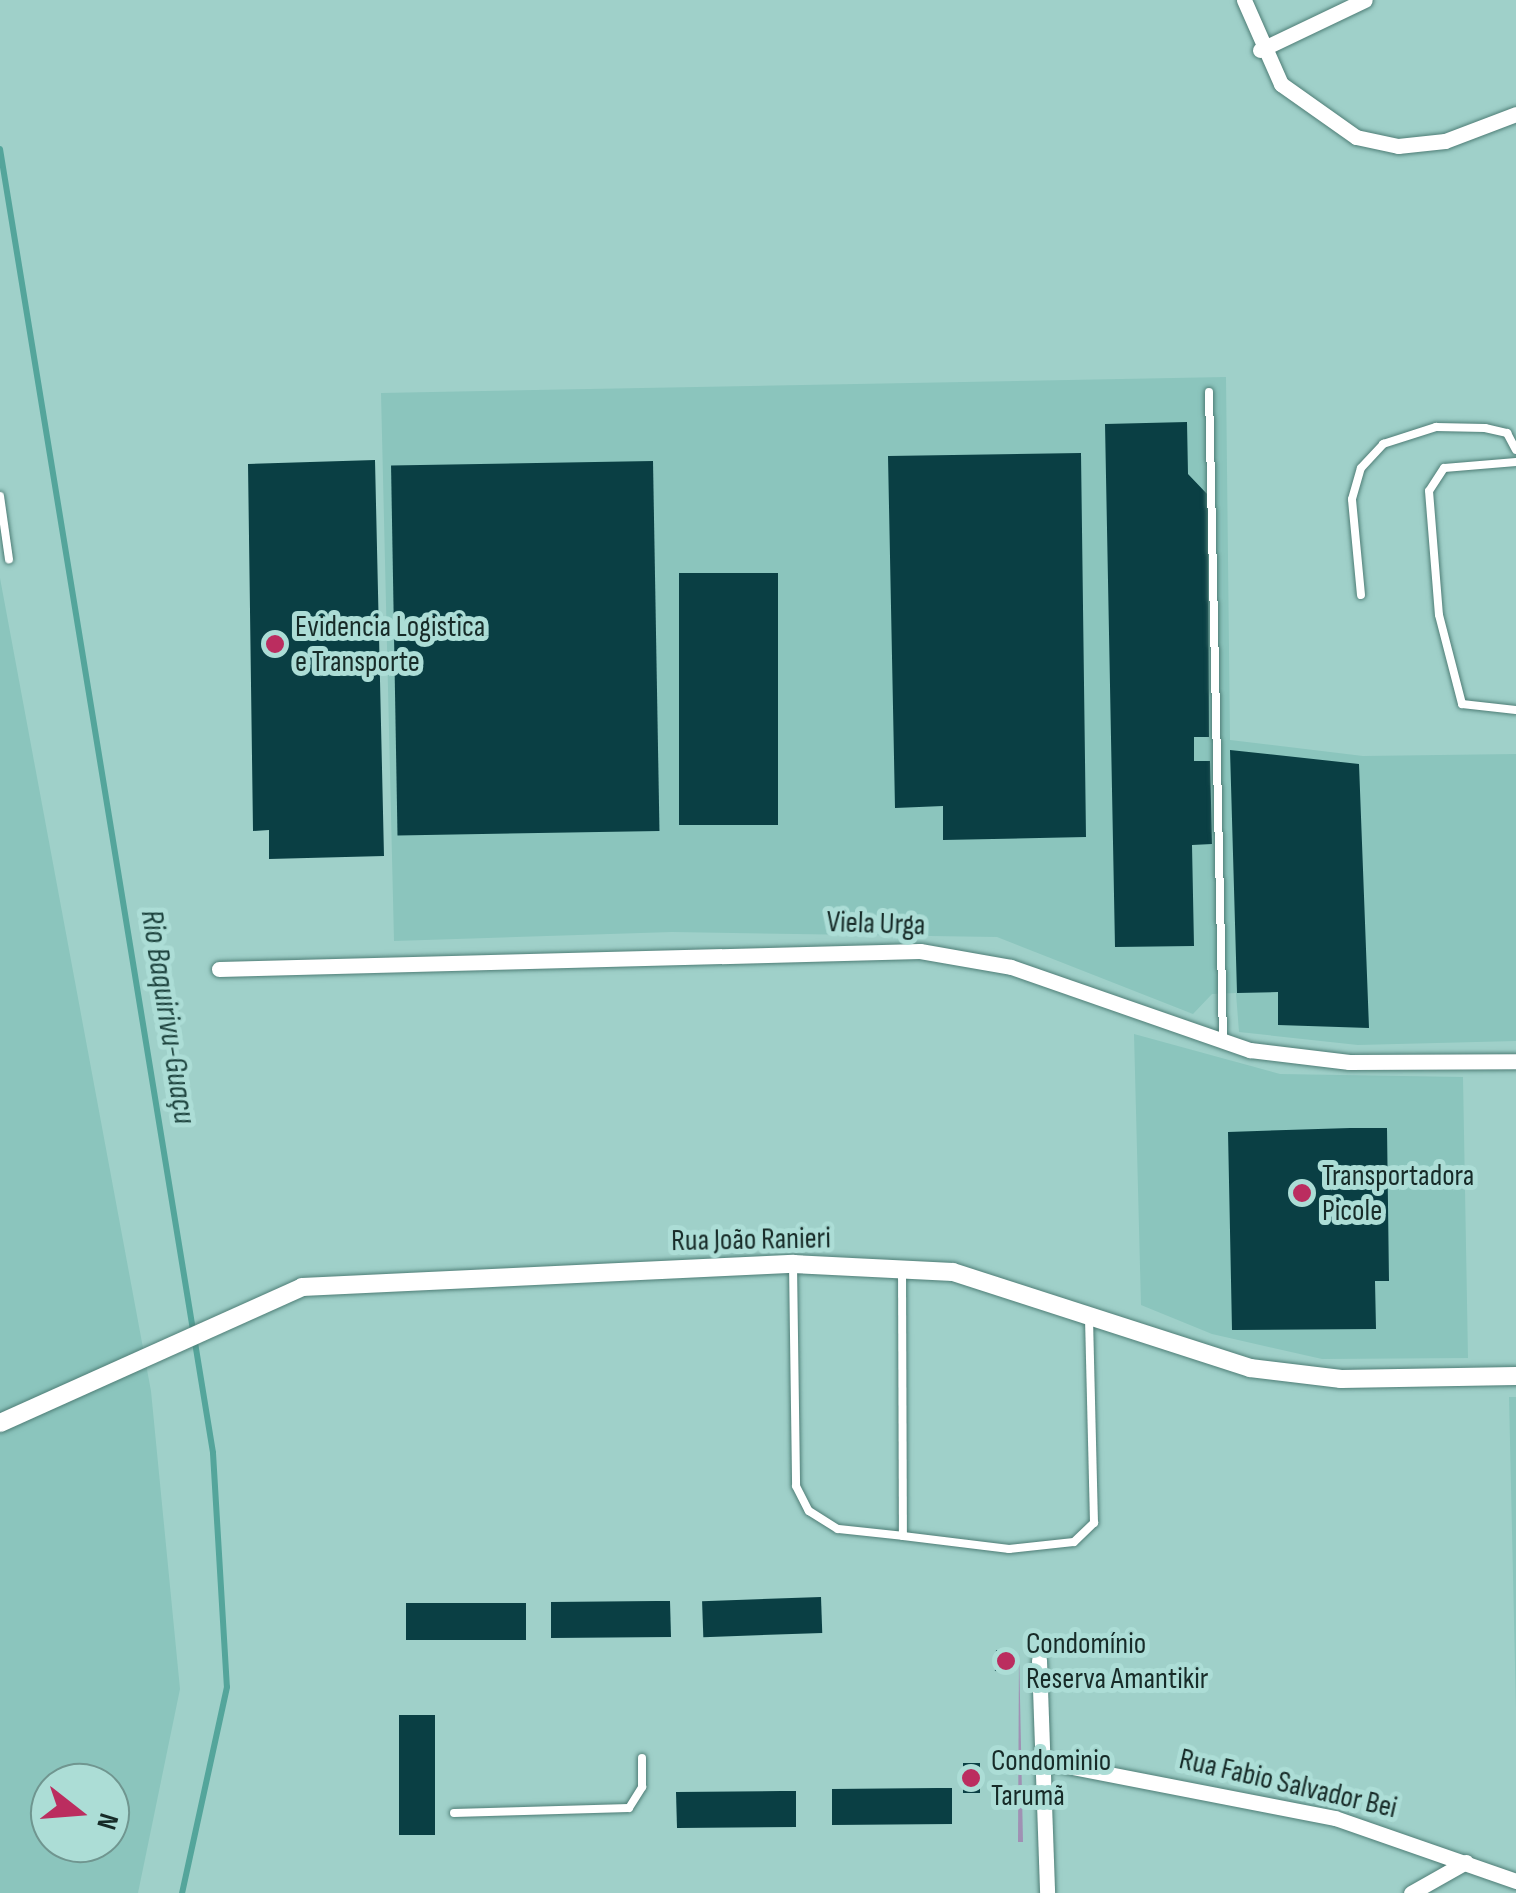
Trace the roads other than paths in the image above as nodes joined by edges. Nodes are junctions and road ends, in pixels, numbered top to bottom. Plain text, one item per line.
1 (1244, 0) edge
2 (1366, 0) edge
3 (1260, 50) junction
4 (1516, 114) edge
5 (1209, 392) dead end
6 (1516, 450) edge
7 (1516, 462) edge
8 (0, 496) edge
9 (9, 559) dead end
10 (1361, 595) dead end
11 (1516, 710) edge
12 (219, 968) dead end
13 (1223, 1043) junction
14 (1516, 1060) edge
15 (793, 1264) junction
16 (902, 1268) junction
17 (1088, 1309) junction
18 (1516, 1376) edge
19 (0, 1423) edge
20 (903, 1536) junction
21 (1039, 1660) dead end
22 (642, 1758) dead end
23 (1042, 1761) junction
24 (454, 1813) dead end
25 (1466, 1862) junction
26 (1516, 1882) edge
27 (1047, 1893) edge
28 (1412, 1893) edge

1 - 3 street
2 - 3 street
3 - 4 street
5 - 13 lane
6 - 10 lane
7 - 11 lane
8 - 9 lane
12 - 13 street, Viela Urga
13 - 14 street, Viela Urga
15 - 16 street, Rua João Ranieri
15 - 19 street, Rua João Ranieri
15 - 20 lane
16 - 17 street, Rua João Ranieri
16 - 20 lane
17 - 18 street, Rua João Ranieri
17 - 20 lane
21 - 23 street
22 - 24 lane
23 - 25 street, Rua Fabio Salvador Bei
23 - 27 street
25 - 26 street, Rua Fabio Salvador Bei
25 - 28 street

